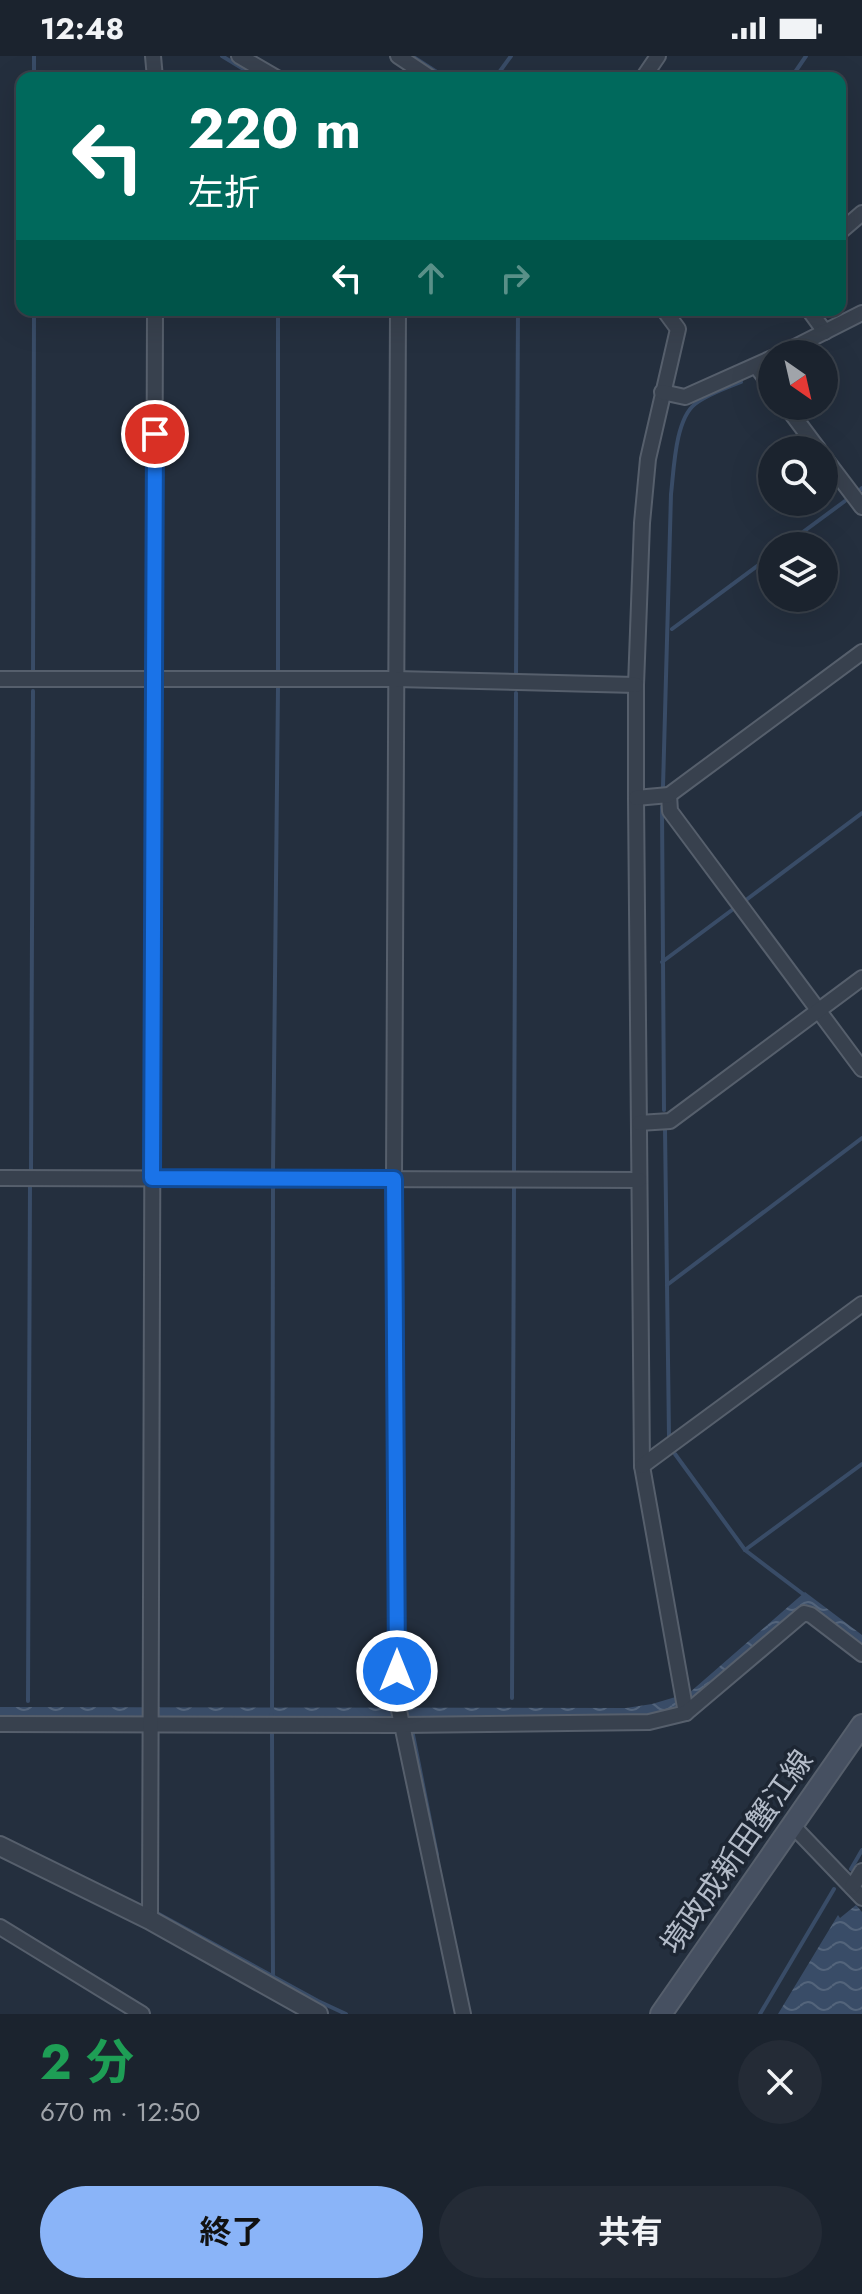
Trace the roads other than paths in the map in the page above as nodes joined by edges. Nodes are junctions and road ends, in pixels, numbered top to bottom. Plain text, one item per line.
1 (239, 56) edge
2 (398, 56) edge
3 (267, 72) edge
4 (422, 72) edge
5 (862, 213) edge
6 (846, 227) edge
7 (862, 313) edge
8 (155, 316) edge
9 (398, 316) edge
10 (668, 316) edge
11 (813, 316) edge
12 (825, 332) junction
13 (809, 340) edge
14 (756, 366) joint
15 (758, 369) edge
16 (662, 392) junction
17 (838, 475) edge
18 (862, 507) edge
19 (862, 652) edge
20 (0, 679) edge
21 (396, 679) junction
22 (154, 681) junction
23 (636, 685) junction
24 (669, 795) junction
25 (636, 798) junction
26 (862, 978) edge
27 (819, 1011) junction
28 (862, 1069) edge
29 (639, 1123) junction
30 (0, 1178) edge
31 (152, 1178) junction
32 (394, 1179) junction
33 (639, 1180) junction
34 (862, 1304) edge
35 (642, 1466) junction
36 (862, 1654) edge
37 (686, 1711) junction
38 (0, 1724) edge
39 (151, 1724) junction
40 (402, 1725) junction
41 (862, 1725) edge
42 (793, 1826) junction
43 (0, 1846) edge
44 (862, 1871) edge
45 (857, 1892) edge
46 (150, 1920) junction
47 (0, 1927) edge
48 (142, 2014) edge
49 (318, 2014) edge
50 (463, 2014) edge
51 (661, 2014) edge

1 - 3 street
2 - 4 street
5 - 6 street
7 - 12 street
8 - 22 street
9 - 21 street
10 - 16 street
11 - 12 street
12 - 13 street
14 - 15 street
14 - 16 street
16 - 23 street
17 - 18 street
19 - 24 street
20 - 22 street
21 - 22 street
21 - 23 street
21 - 32 street
22 - 31 street
23 - 25 street
24 - 25 street
24 - 27 street
25 - 29 street
26 - 27 street
27 - 28 street
27 - 29 street
29 - 33 street
30 - 31 street
31 - 32 street
31 - 39 street
32 - 33 street
32 - 40 street
33 - 35 street
34 - 35 street
35 - 37 street
36 - 37 street
37 - 40 street
38 - 39 street
39 - 40 street
39 - 46 street
40 - 50 street
41 - 42 main road, 境政成新田蟹江線
42 - 45 street
42 - 51 main road, 境政成新田蟹江線
43 - 46 street
44 - 45 street
46 - 49 street
47 - 48 street

